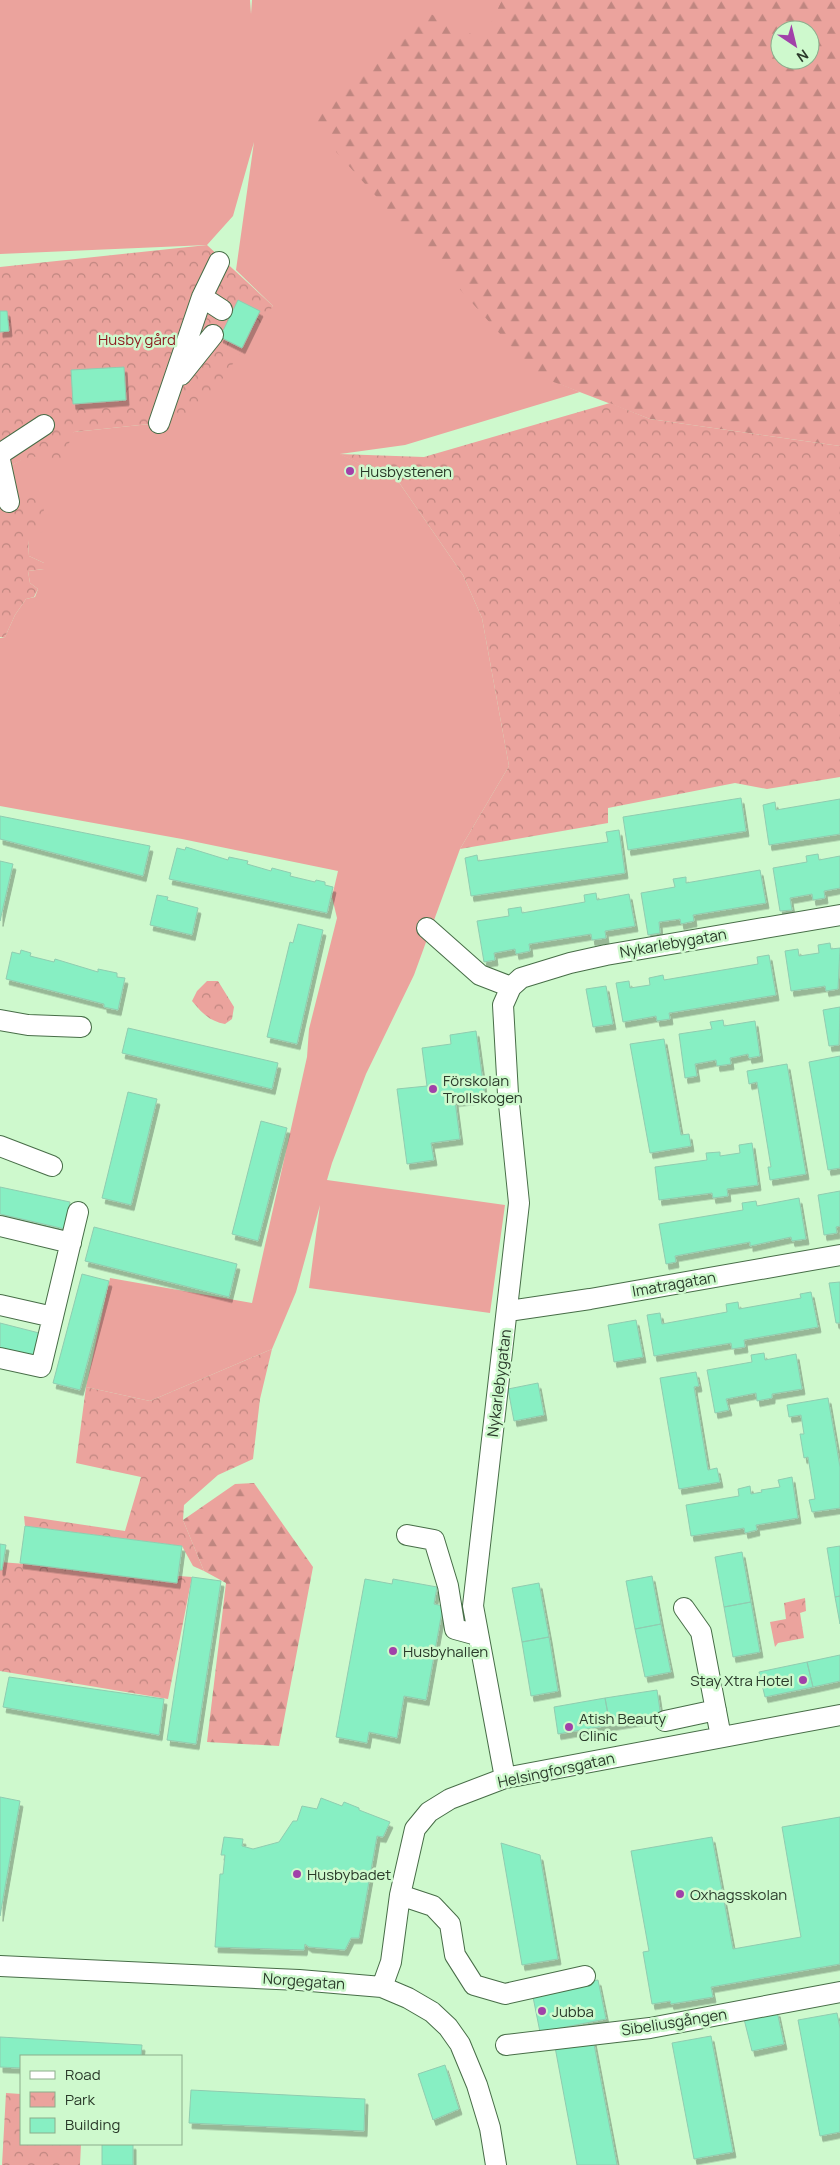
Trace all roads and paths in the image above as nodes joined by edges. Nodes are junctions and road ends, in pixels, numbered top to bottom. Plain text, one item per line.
1 (219, 262) dead end
2 (202, 297) junction
3 (222, 310) dead end
4 (213, 336) dead end
5 (173, 384) junction
6 (159, 423) dead end
7 (44, 425) dead end
8 (0, 454) edge
9 (0, 460) edge
10 (9, 502) dead end
11 (840, 915) edge
12 (427, 928) dead end
13 (511, 987) junction
14 (0, 1020) edge
15 (81, 1027) dead end
16 (0, 1146) edge
17 (52, 1166) dead end
18 (78, 1212) dead end
19 (0, 1226) edge
20 (71, 1243) junction
21 (840, 1255) edge
22 (0, 1305) edge
23 (508, 1311) junction
24 (53, 1318) junction
25 (0, 1358) edge
26 (408, 1535) dead end
27 (684, 1608) dead end
28 (477, 1634) junction
29 (716, 1710) junction
30 (840, 1715) edge
31 (665, 1721) dead end
32 (721, 1737) junction
33 (505, 1778) junction
34 (400, 1895) junction
35 (0, 1966) edge
36 (585, 1976) dead end
37 (382, 1987) junction
38 (840, 1992) edge
39 (506, 2045) dead end
40 (496, 2165) edge

1 - 2 street
2 - 3 street
2 - 5 street
4 - 5 street
5 - 6 street
7 - 8 street
9 - 10 street
11 - 13 street, Nykarlebygatan
12 - 13 street
13 - 23 street, Nykarlebygatan
14 - 15 street
16 - 17 street
18 - 20 street
19 - 20 street
20 - 24 street
21 - 23 street, Imatragatan
22 - 24 street
23 - 28 street, Nykarlebygatan
24 - 25 street
26 - 28 street
27 - 29 street
28 - 33 street, Nykarlebygatan
29 - 31 street
29 - 32 street
30 - 32 street, Helsingforsgatan
32 - 33 street, Helsingforsgatan
33 - 34 street, Helsingforsgatan
34 - 36 street
34 - 37 street, Helsingforsgatan
35 - 37 street, Norgegatan
37 - 40 street, Norgegatan
38 - 39 street, Sibeliusgången

